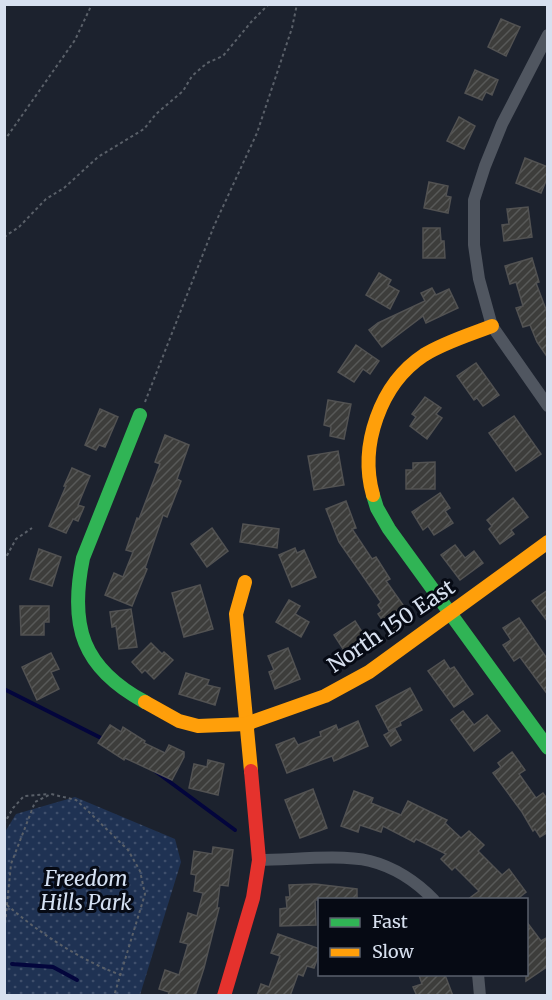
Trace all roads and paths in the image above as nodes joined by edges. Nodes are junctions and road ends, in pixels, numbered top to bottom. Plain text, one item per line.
1 (92, 4) edge
2 (269, 4) edge
3 (297, 4) edge
4 (548, 35) edge
5 (543, 59) edge
6 (4, 141) edge
7 (4, 237) edge
8 (492, 326) junction
9 (548, 406) edge
10 (140, 415) joint
11 (32, 528) dead end
12 (548, 542) edge
13 (4, 561) edge
14 (244, 582) dead end
15 (450, 613) junction
16 (246, 723) junction
17 (548, 748) edge
18 (51, 794) junction
19 (4, 824) edge
20 (259, 860) junction
21 (432, 898) edge
22 (7, 905) junction
23 (4, 935) edge
24 (121, 975) junction
25 (478, 976) edge
26 (114, 996) edge
27 (224, 996) edge
28 (480, 996) edge

1 - 6 path
2 - 7 path
3 - 10 path
4 - 5 street
5 - 8 street
8 - 9 street
8 - 15 street
10 - 16 street, North 150 East
11 - 13 path
12 - 15 street, North 150 East
14 - 16 street
15 - 16 street, North 150 East
15 - 17 street
16 - 20 street
18 - 19 path
18 - 22 path
18 - 24 path
20 - 21 street
20 - 27 street
22 - 23 path
22 - 24 path
24 - 26 path
25 - 28 street

